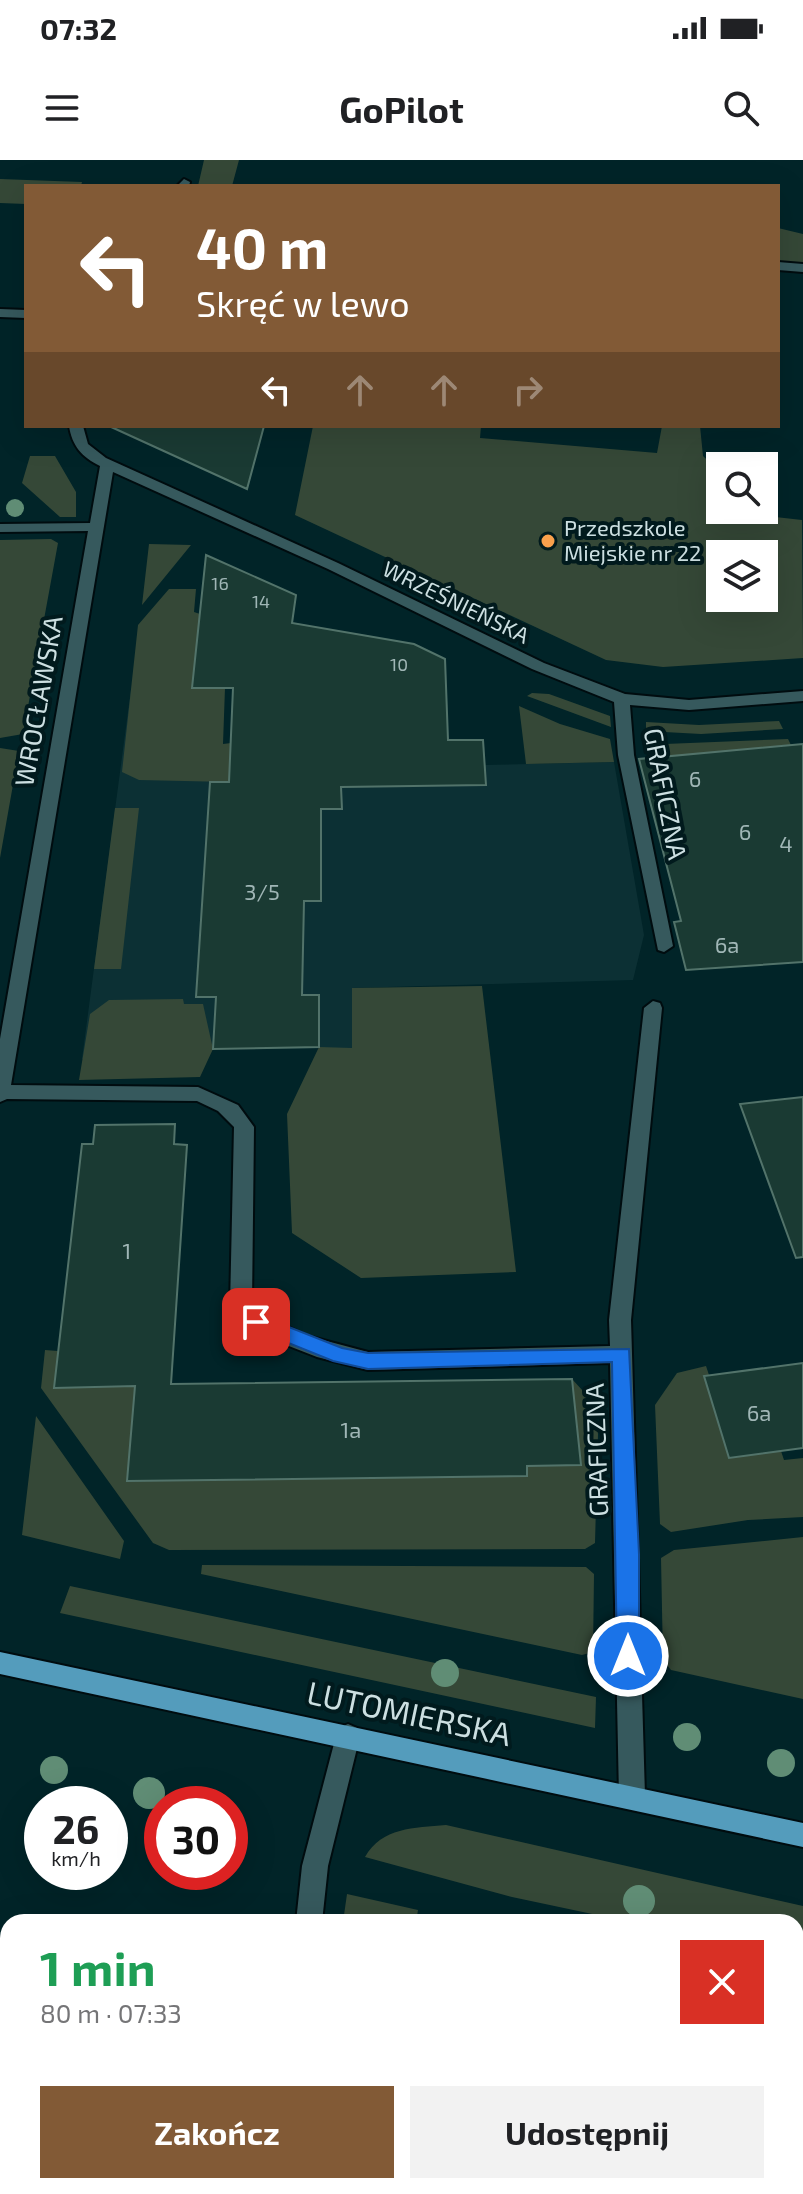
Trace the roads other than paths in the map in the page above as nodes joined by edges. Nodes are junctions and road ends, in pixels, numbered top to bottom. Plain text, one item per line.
1 (780, 266) edge
2 (803, 268) edge
3 (0, 313) edge
4 (24, 314) edge
5 (76, 428) edge
6 (107, 464) junction
7 (94, 527) junction
8 (0, 528) edge
9 (803, 696) edge
10 (622, 699) junction
11 (664, 946) dead end
12 (653, 1008) dead end
13 (0, 1094) edge
14 (622, 1354) junction
15 (0, 1663) edge
16 (348, 1736) junction
17 (632, 1796) junction
18 (803, 1835) edge
19 (310, 1914) edge

1 - 2 street
3 - 4 street
5 - 6 street
6 - 7 street, WROCŁAWSKA
6 - 10 street, WRZEŚNIEŃSKA
7 - 8 street
7 - 13 street, WROCŁAWSKA
9 - 10 street, WRZEŚNIEŃSKA
10 - 11 street, GRAFICZNA
12 - 14 street, GRAFICZNA
13 - 14 street
14 - 17 street, GRAFICZNA
15 - 16 main road, LUTOMIERSKA
16 - 17 main road, LUTOMIERSKA
16 - 19 street
17 - 18 main road, LUTOMIERSKA

